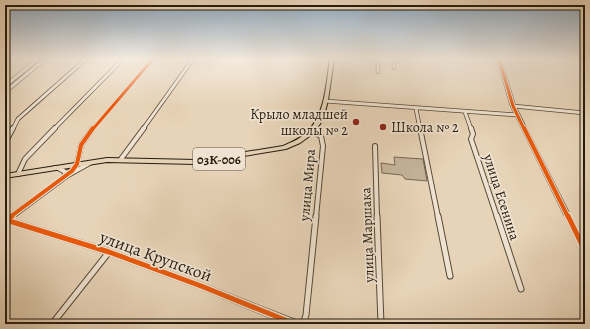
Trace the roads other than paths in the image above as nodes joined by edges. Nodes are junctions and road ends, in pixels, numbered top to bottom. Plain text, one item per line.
1 (19, 74) edge
2 (26, 74) edge
3 (69, 74) edge
4 (108, 74) edge
5 (140, 74) edge
6 (182, 74) edge
7 (330, 74) edge
8 (504, 74) edge
9 (5, 86) edge
10 (5, 91) edge
11 (326, 101) junction
12 (513, 106) junction
13 (416, 109) junction
14 (465, 112) junction
15 (585, 113) edge
16 (518, 115) junction
17 (311, 131) junction
18 (5, 143) edge
19 (375, 146) dead end
20 (121, 159) junction
21 (93, 162) junction
22 (77, 164) junction
23 (56, 168) junction
24 (18, 174) junction
25 (5, 176) edge
26 (65, 177) junction
27 (5, 221) edge
28 (585, 251) edge
29 (108, 252) junction
30 (450, 276) dead end
31 (521, 289) dead end
32 (52, 324) edge
33 (295, 324) edge
34 (303, 324) edge
35 (381, 324) edge

1 - 9 street
2 - 10 street
3 - 18 street
4 - 24 street
5 - 22 street
6 - 20 street
7 - 11 main road, улица Мира / 03К-006
8 - 12 street
11 - 13 street
11 - 17 main road, улица Мира / 03К-006
12 - 15 street
12 - 16 street
13 - 14 street
13 - 30 street
14 - 16 street
14 - 31 street, улица Есенина
16 - 28 street
17 - 20 main road, 03К-006
17 - 34 street, улица Мира
19 - 35 street, улица Маршака
20 - 21 main road, 03К-006
21 - 22 main road, 03К-006
21 - 26 street
22 - 23 main road, 03К-006
22 - 26 street
23 - 24 main road, 03К-006
23 - 26 street
24 - 25 main road, 03К-006
26 - 27 street
27 - 29 street, улица Крупской
29 - 32 street
29 - 33 street, улица Крупской

